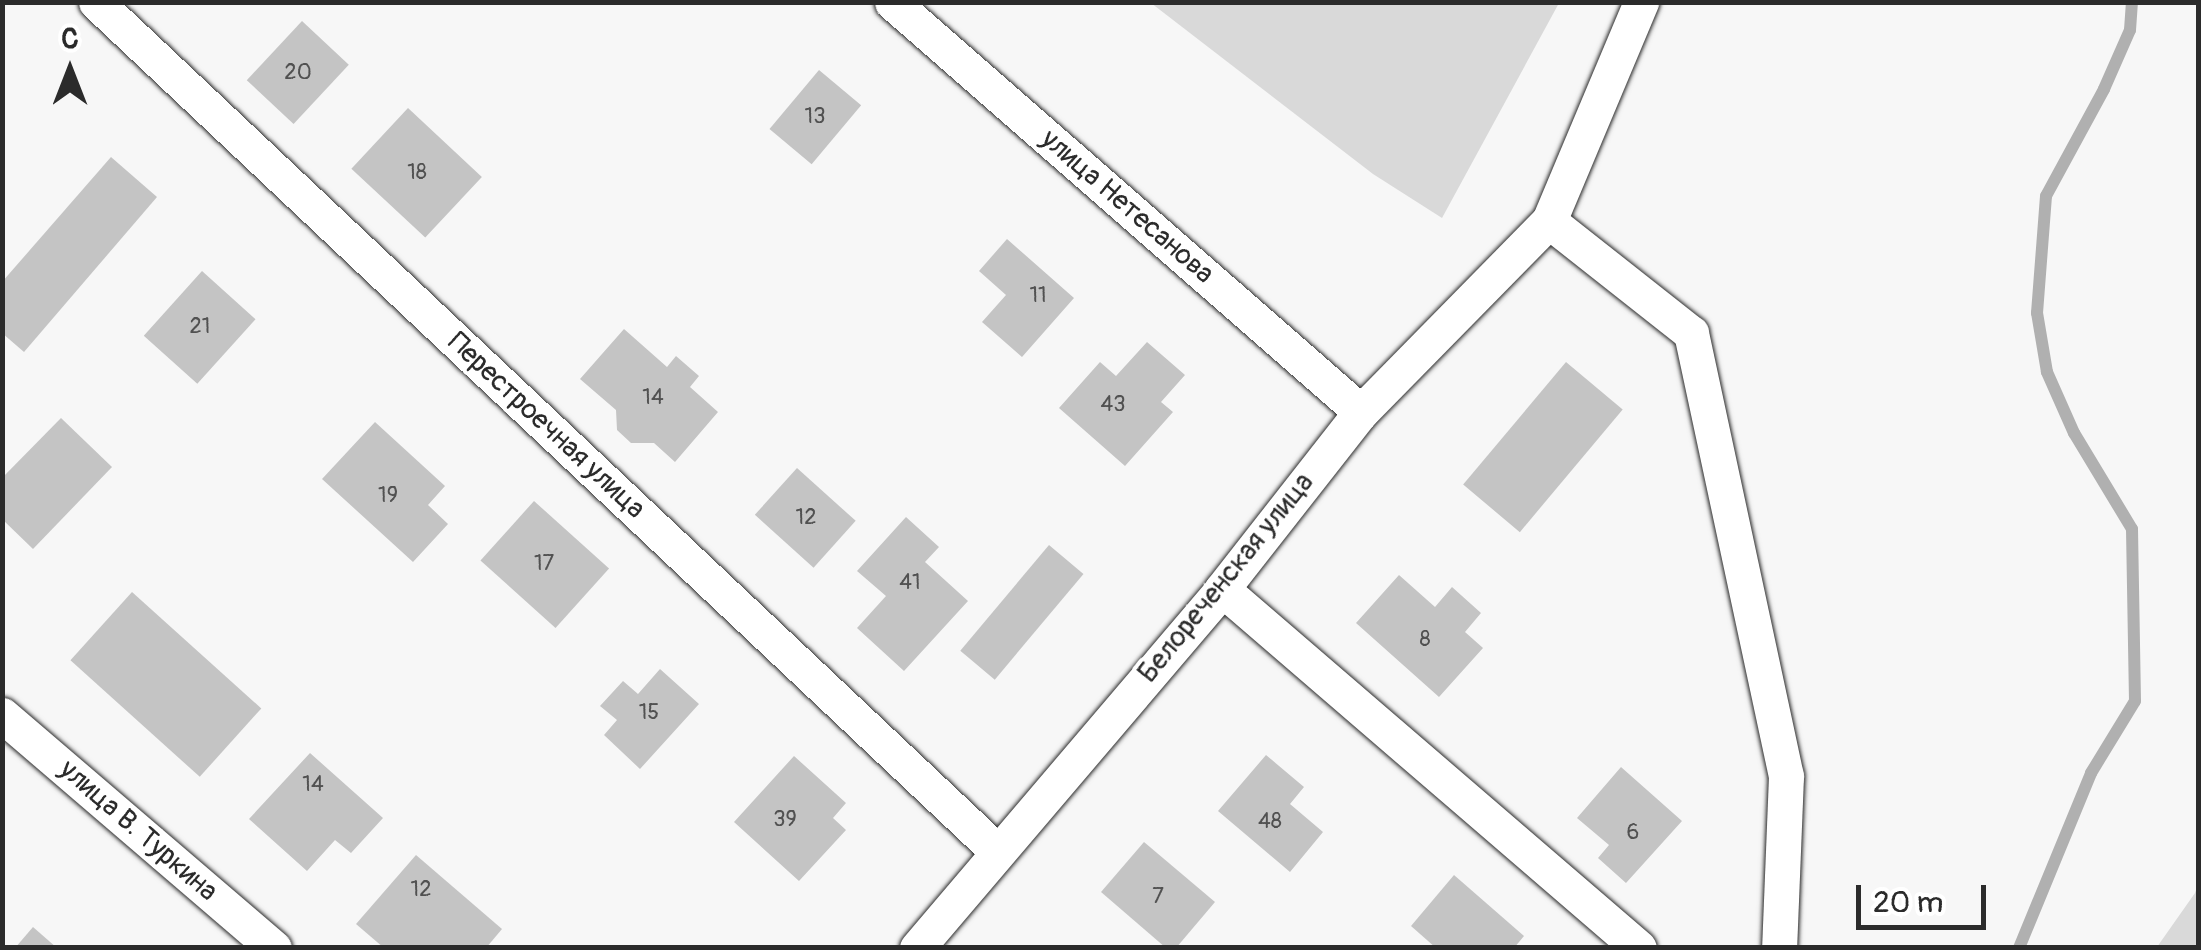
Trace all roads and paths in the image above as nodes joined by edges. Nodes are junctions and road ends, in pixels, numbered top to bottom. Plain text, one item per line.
1 (96, 2) edge
2 (892, 2) edge
3 (1641, 2) edge
4 (1549, 221) junction
5 (1361, 412) junction
6 (1222, 589) junction
7 (2, 715) edge
8 (996, 850) junction
9 (274, 948) edge
10 (917, 948) edge
11 (1639, 948) edge
12 (1778, 948) edge

1 - 8 street, Перестроечная улица
2 - 5 street, улица Нетесанова
3 - 4 street
4 - 5 street, Белореченская улица
4 - 12 street
5 - 6 street, Белореченская улица
6 - 8 street, Белореченская улица
6 - 11 street
7 - 9 street, улица В. Туркина
8 - 10 street, Белореченская улица

